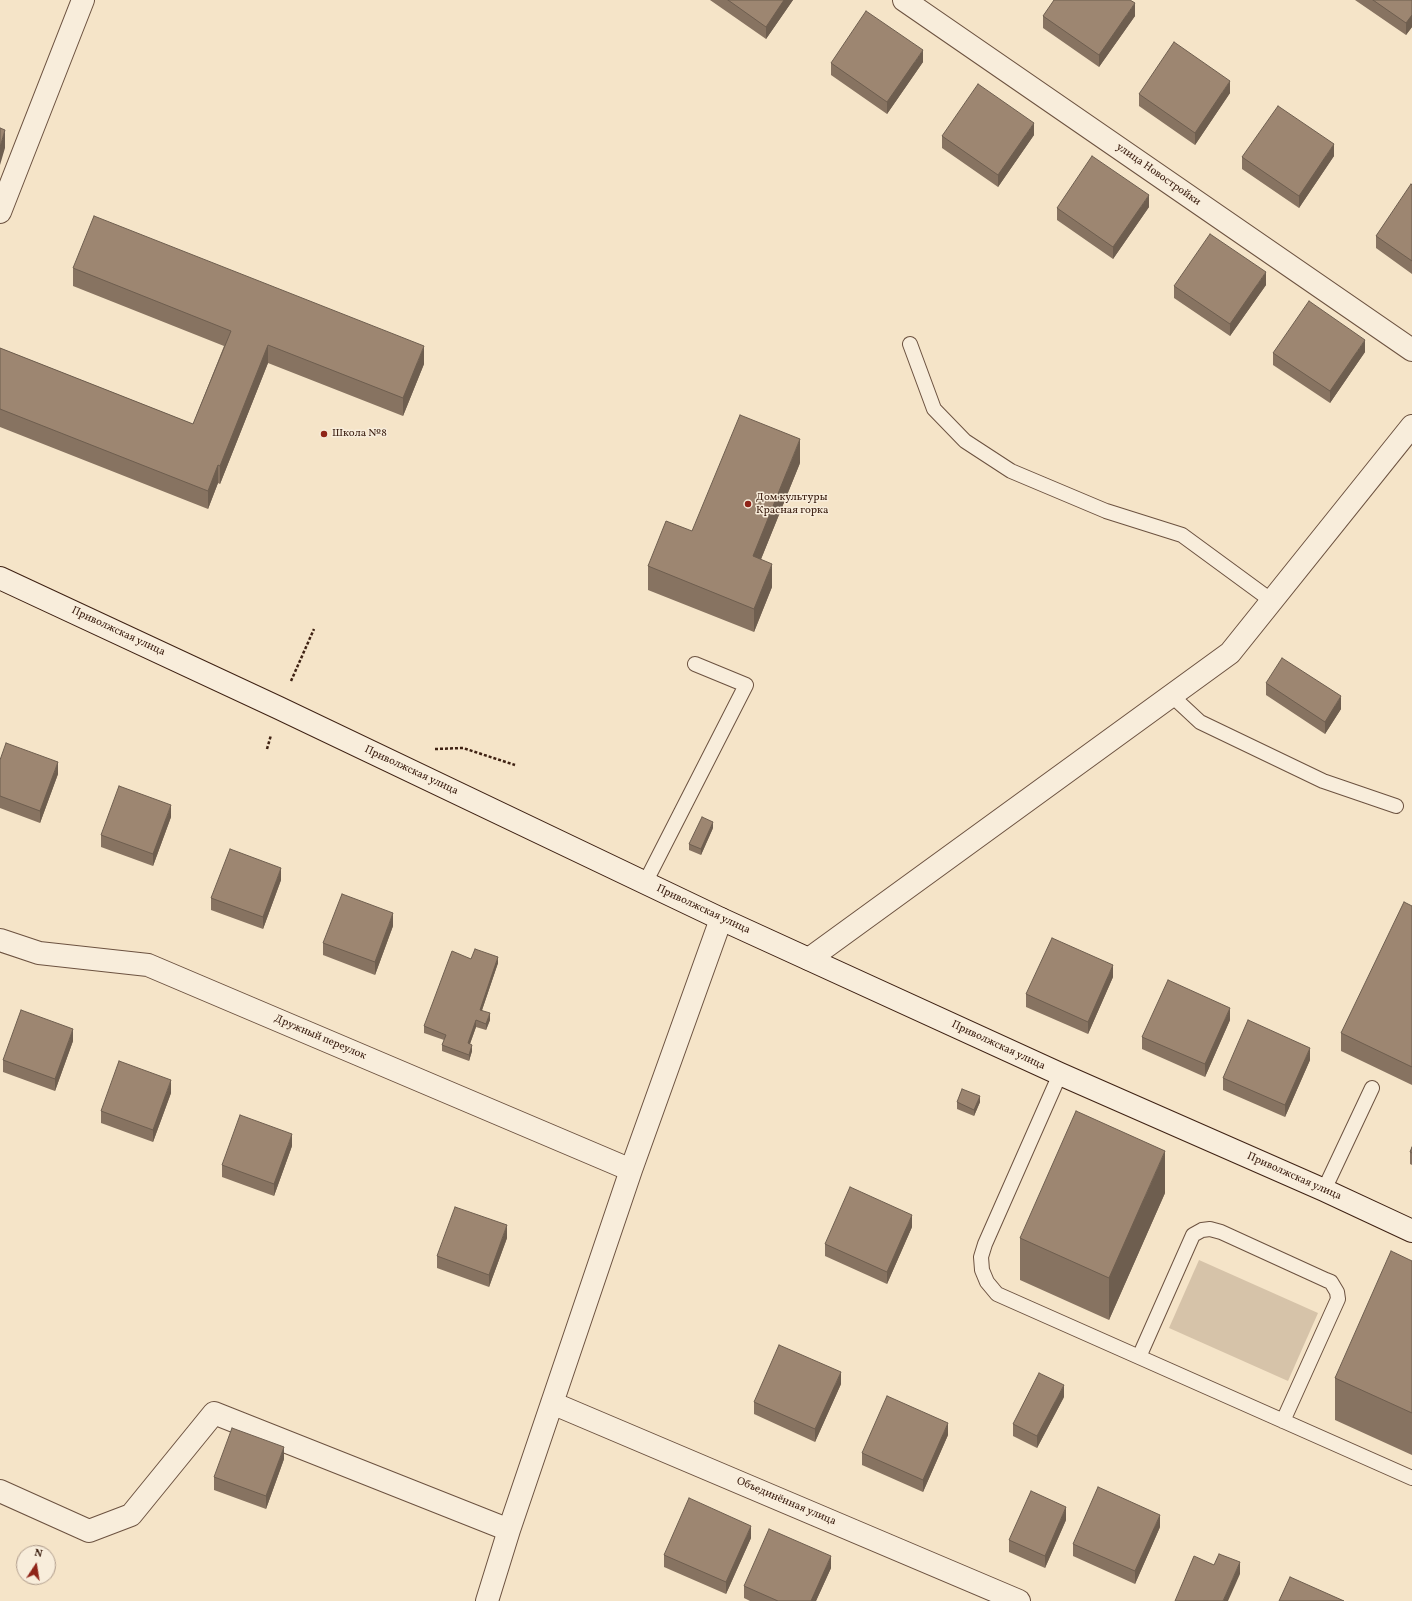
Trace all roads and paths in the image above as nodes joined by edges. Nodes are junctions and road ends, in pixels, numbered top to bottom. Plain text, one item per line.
1 (83, 0) edge
2 (904, 0) edge
3 (0, 212) edge
4 (910, 344) dead end
5 (1412, 350) edge
6 (1412, 426) edge
7 (0, 578) edge
8 (1272, 601) junction
9 (695, 664) dead end
10 (1171, 695) junction
11 (430, 749) dead end
12 (515, 765) dead end
13 (1396, 806) dead end
14 (645, 882) junction
15 (721, 919) junction
16 (0, 940) edge
17 (809, 959) junction
18 (1060, 1074) junction
19 (1372, 1088) dead end
20 (632, 1170) junction
21 (1324, 1190) junction
22 (1412, 1231) edge
23 (1139, 1357) junction
24 (552, 1403) junction
25 (1284, 1421) junction
26 (1412, 1478) edge
27 (0, 1491) edge
28 (509, 1530) junction
29 (487, 1601) edge
30 (1019, 1601) edge

1 - 3 street
2 - 5 street, улица Новостройки
4 - 8 lane
6 - 8 street
7 - 14 street, Приволжская улица
8 - 10 street
9 - 14 lane
10 - 13 lane
10 - 17 street
11 - 12 path
14 - 15 street, Приволжская улица
15 - 17 street, Приволжская улица
15 - 20 street
16 - 20 street, Дружный переулок
17 - 18 street, Приволжская улица
18 - 21 street, Приволжская улица
18 - 23 lane
19 - 21 lane
20 - 24 street
21 - 22 street, Приволжская улица
23 - 25 lane
23 - 25 lane
24 - 28 street
24 - 30 street, Объединённая улица
25 - 26 lane
27 - 28 street
28 - 29 street

